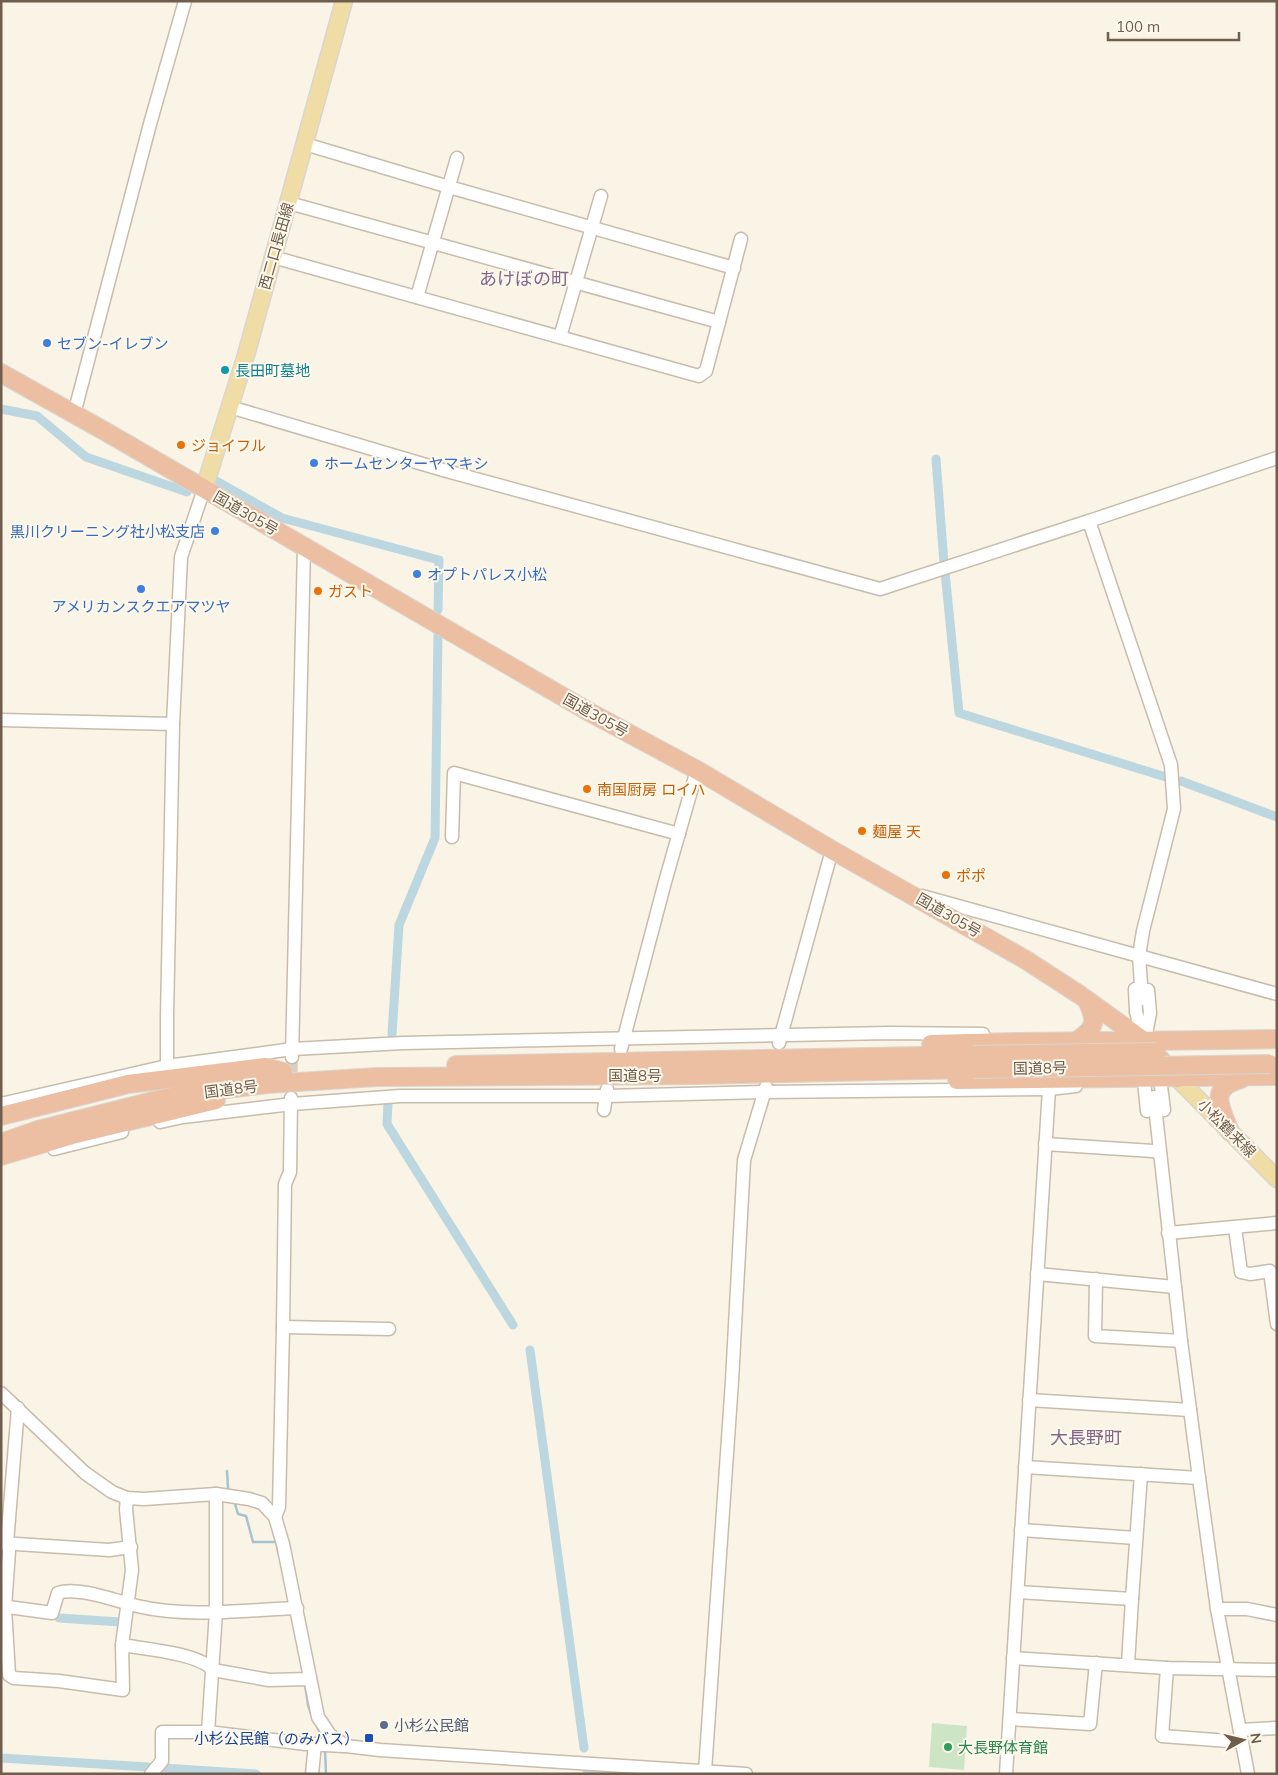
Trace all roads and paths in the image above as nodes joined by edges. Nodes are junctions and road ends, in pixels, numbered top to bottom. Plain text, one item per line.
1 (185, 1) edge
2 (344, 1) edge
3 (305, 144) junction
4 (457, 158) dead end
5 (449, 187) junction
6 (601, 196) dead end
7 (288, 203) junction
8 (592, 227) junction
9 (741, 239) dead end
10 (432, 243) junction
11 (273, 258) junction
12 (734, 268) junction
13 (576, 283) junction
14 (417, 297) junction
15 (719, 322) junction
16 (560, 337) junction
17 (1, 373) edge
18 (230, 407) junction
19 (74, 414) junction
20 (1277, 458) edge
21 (204, 489) junction
22 (1089, 521) junction
23 (304, 547) junction
24 (1, 720) edge
25 (173, 724) junction
26 (697, 770) junction
27 (679, 834) junction
28 (452, 837) dead end
29 (832, 850) junction
30 (911, 894) junction
31 (1139, 956) junction
32 (1277, 994) edge
33 (1142, 999) dead end
34 (1087, 1000) junction
35 (1277, 1031) edge
36 (780, 1039) junction
37 (1078, 1040) junction
38 (1041, 1041) junction
39 (1144, 1041) junction
40 (1190, 1041) junction
41 (622, 1044) junction
42 (679, 1061) junction
43 (974, 1062) junction
44 (1270, 1062) edge
45 (167, 1070) junction
46 (696, 1075) junction
47 (291, 1077) junction
48 (1160, 1078) junction
49 (1113, 1079) junction
50 (1277, 1083) edge
51 (1049, 1089) junction
52 (765, 1090) junction
53 (606, 1092) junction
54 (1154, 1097) dead end
55 (1, 1104) edge
56 (604, 1110) dead end
57 (1, 1116) edge
58 (1, 1130) edge
59 (1230, 1132) junction
60 (1, 1143) edge
61 (1045, 1144) junction
62 (1160, 1153) junction
63 (1, 1156) edge
64 (1, 1165) edge
65 (1277, 1179) edge
66 (1277, 1223) edge
67 (1235, 1228) junction
68 (1168, 1233) junction
69 (1273, 1270) edge
70 (1036, 1274) junction
71 (1096, 1279) junction
72 (1175, 1287) junction
73 (1277, 1324) edge
74 (283, 1327) junction
75 (389, 1329) dead end
76 (1181, 1342) junction
77 (1, 1393) edge
78 (1029, 1400) junction
79 (18, 1408) junction
80 (1190, 1410) junction
81 (1025, 1466) junction
82 (1141, 1474) junction
83 (1199, 1478) junction
84 (216, 1494) junction
85 (127, 1498) junction
86 (275, 1517) junction
87 (1021, 1530) junction
88 (1136, 1538) junction
89 (4, 1543) edge
90 (131, 1547) junction
91 (1018, 1592) junction
92 (1132, 1599) junction
93 (129, 1602) junction
94 (3, 1607) edge
95 (297, 1608) junction
96 (1217, 1609) junction
97 (216, 1612) junction
98 (1277, 1615) edge
99 (122, 1645) junction
100 (1013, 1658) junction
101 (1096, 1663) junction
102 (1128, 1664) junction
103 (1167, 1668) junction
104 (1228, 1669) junction
105 (212, 1670) junction
106 (1277, 1670) edge
107 (310, 1679) junction
108 (1010, 1719) junction
109 (1277, 1728) edge
110 (208, 1732) junction
111 (1241, 1736) junction
112 (315, 1744) junction
113 (346, 1746) junction
114 (615, 1769) edge
115 (705, 1771) junction
116 (151, 1774) edge
117 (312, 1774) edge
118 (746, 1774) edge
119 (1006, 1774) edge
120 (1248, 1774) edge

1 - 19 street
2 - 3 main road, 西二口長田線
3 - 5 street
3 - 7 main road, 西二口長田線
4 - 5 street
5 - 8 street
5 - 10 street
6 - 8 street
7 - 10 street
7 - 11 main road, 西二口長田線
8 - 12 street
8 - 13 street
9 - 12 street
10 - 13 street
10 - 14 street
11 - 14 street
11 - 18 main road, 西二口長田線
12 - 15 street
13 - 15 street
13 - 16 street
14 - 16 street
15 - 16 street
17 - 19 highway, 国道305号
18 - 21 main road, 西二口長田線
18 - 22 street
19 - 21 highway, 国道305号
20 - 22 street
21 - 23 highway, 国道305号
21 - 25 street
22 - 31 street
23 - 26 highway, 国道305号
23 - 47 street
24 - 25 street
25 - 45 street
26 - 27 street
26 - 29 highway, 国道305号
27 - 28 street
27 - 41 street
29 - 30 highway, 国道305号
29 - 36 street
30 - 31 street
30 - 34 highway, 国道305号
31 - 32 street
31 - 33 street
31 - 39 street
34 - 37 highway
34 - 39 highway, 国道305号
35 - 40 highway
36 - 38 street
36 - 41 street
37 - 38 highway
37 - 39 highway
38 - 42 highway
39 - 40 highway
39 - 48 highway, 国道305号
39 - 48 street
40 - 44 highway
41 - 47 street
42 - 43 highway, 国道8号
42 - 47 highway, 国道8号
43 - 44 highway, 国道8号, bridge
43 - 46 highway, 国道8号
44 - 48 highway
44 - 50 highway
44 - 59 highway
45 - 47 street
45 - 55 street
46 - 47 highway, 国道8号
46 - 49 highway
47 - 53 street
47 - 57 highway
47 - 58 highway, 国道8号
47 - 60 highway, 国道8号
47 - 63 highway
47 - 64 street
47 - 74 street
48 - 49 highway
48 - 59 main road, 小松鶴来線
48 - 62 street
49 - 51 street
51 - 52 street
51 - 61 street
52 - 53 street
52 - 115 street
53 - 56 street
54 - 62 street
59 - 65 main road, 小松鶴来線
61 - 62 street
61 - 70 street
62 - 68 street
66 - 67 street
67 - 68 street
67 - 69 street
68 - 72 street
69 - 73 street
70 - 71 street
70 - 78 street
71 - 72 street
71 - 76 street
72 - 76 street
74 - 75 street
74 - 86 street
76 - 80 street
77 - 79 street
78 - 80 street
78 - 81 street
79 - 85 street
79 - 89 street
80 - 83 street
81 - 82 street
81 - 87 street
82 - 83 street
82 - 88 street
83 - 96 street
84 - 85 street
84 - 86 street
84 - 97 street
85 - 90 street
86 - 95 street
87 - 88 street
87 - 91 street
88 - 92 street
89 - 90 street
89 - 94 street
90 - 93 street
91 - 92 street
91 - 100 street
92 - 102 street
93 - 94 street
93 - 97 street
93 - 99 street
94 - 99 street
95 - 97 street
95 - 107 street
96 - 98 street
96 - 104 street
97 - 105 street
99 - 105 street
100 - 101 street
100 - 108 street
101 - 102 street
101 - 108 street
102 - 103 street
103 - 104 street
103 - 111 street
104 - 106 street
104 - 111 street
105 - 107 street
105 - 110 street
107 - 113 street
108 - 119 street
109 - 111 street
110 - 112 street
110 - 116 street
111 - 120 street
112 - 113 street
112 - 117 street
113 - 114 street
114 - 115 street
115 - 118 street

